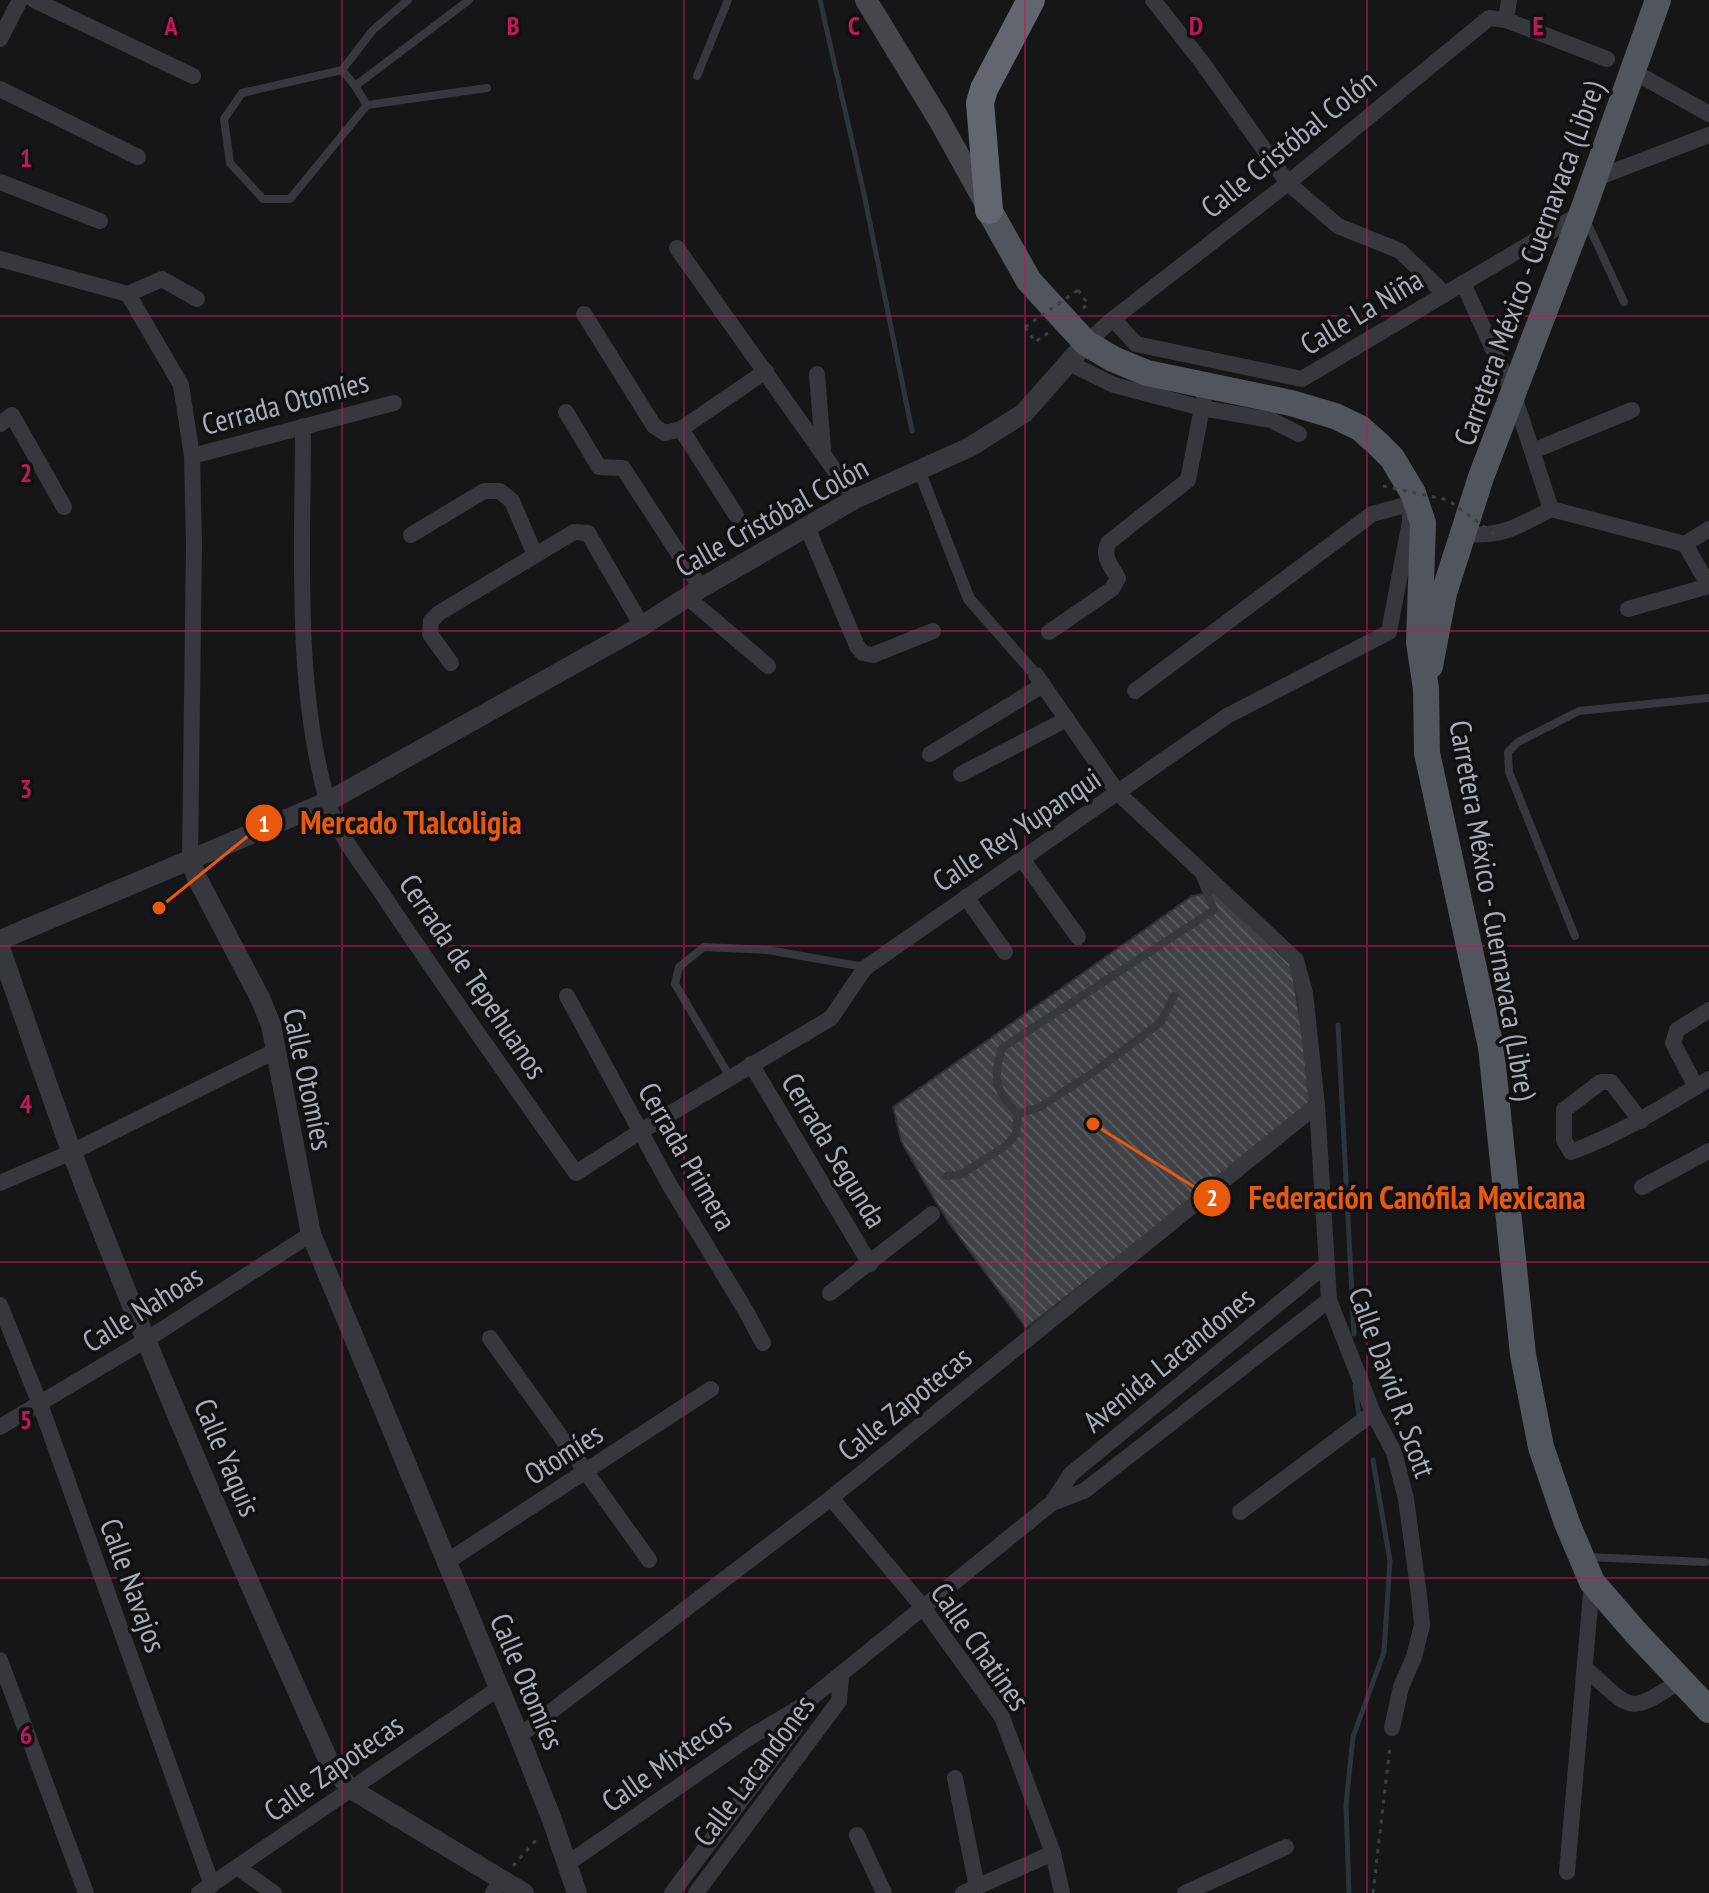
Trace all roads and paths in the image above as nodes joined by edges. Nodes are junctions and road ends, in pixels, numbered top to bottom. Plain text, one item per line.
1 (20, 0) edge
2 (34, 0) edge
3 (408, 0) edge
4 (469, 0) edge
5 (728, 0) edge
6 (866, 0) edge
7 (1031, 0) edge
8 (1153, 0) edge
9 (1509, 0) edge
10 (1658, 0) edge
11 (1506, 20) junction
12 (0, 39) edge
13 (1607, 59) dead end
14 (342, 70) junction
15 (193, 76) dead end
16 (697, 76) dead end
17 (1645, 78) dead end
18 (355, 86) junction
19 (487, 88) dead end
20 (0, 89) edge
21 (367, 105) junction
22 (1709, 114) edge
23 (1709, 135) edge
24 (138, 157) dead end
25 (1594, 179) junction
26 (0, 182) edge
27 (1288, 183) junction
28 (989, 210) junction
29 (1582, 213) junction
30 (100, 221) dead end
31 (677, 248) dead end
32 (0, 259) edge
33 (1463, 283) junction
34 (1078, 290) dead end
35 (128, 294) junction
36 (1445, 294) junction
37 (197, 299) dead end
38 (1624, 302) dead end
39 (584, 314) dead end
40 (1113, 319) junction
41 (1064, 321) junction
42 (1078, 353) junction
43 (766, 371) junction
44 (817, 374) dead end
45 (1514, 396) junction
46 (1204, 398) junction
47 (394, 403) dead end
48 (1632, 410) dead end
49 (566, 412) dead end
50 (0, 424) edge
51 (303, 426) junction
52 (681, 429) junction
53 (1299, 434) dead end
54 (823, 451) junction
55 (1533, 451) junction
56 (192, 456) junction
57 (919, 470) junction
58 (1383, 486) dead end
59 (855, 499) junction
60 (1413, 501) junction
61 (64, 507) dead end
62 (1551, 509) junction
63 (736, 515) dead end
64 (807, 527) junction
65 (1709, 529) edge
66 (1463, 534) junction
67 (411, 535) dead end
68 (1498, 537) dead end
69 (1685, 544) junction
70 (535, 555) junction
71 (1709, 586) edge
72 (694, 592) junction
73 (1628, 609) dead end
74 (642, 626) junction
75 (933, 631) dead end
76 (1049, 632) dead end
77 (451, 663) dead end
78 (768, 666) dead end
79 (1040, 680) junction
80 (1426, 689) junction
81 (1135, 691) dead end
82 (1709, 698) edge
83 (1067, 719) junction
84 (930, 754) dead end
85 (961, 774) dead end
86 (1118, 793) junction
87 (327, 802) junction
88 (190, 859) junction
89 (1022, 859) junction
90 (1195, 864) junction
91 (966, 897) junction
92 (1575, 936) dead end
93 (1078, 937) dead end
94 (0, 940) edge
95 (0, 948) edge
96 (1005, 952) dead end
97 (865, 968) junction
98 (567, 996) dead end
99 (1174, 996) dead end
100 (1709, 1010) edge
101 (277, 1050) junction
102 (751, 1064) junction
103 (730, 1077) junction
104 (1702, 1083) edge
105 (1317, 1105) junction
106 (1018, 1114) junction
107 (1641, 1121) junction
108 (641, 1131) junction
109 (1709, 1151) edge
110 (72, 1152) junction
111 (576, 1173) joint
112 (947, 1176) dead end
113 (0, 1183) edge
114 (1642, 1187) dead end
115 (932, 1214) dead end
116 (311, 1234) junction
117 (870, 1264) junction
118 (1327, 1264) junction
119 (830, 1293) dead end
120 (1329, 1300) junction
121 (1, 1311) edge
122 (1245, 1332) junction
123 (490, 1338) dead end
124 (146, 1340) junction
125 (763, 1343) dead end
126 (1260, 1354) junction
127 (1188, 1379) junction
128 (711, 1389) dead end
129 (1202, 1399) junction
130 (40, 1404) junction
131 (1373, 1413) junction
132 (0, 1427) edge
133 (1118, 1436) junction
134 (1131, 1454) junction
135 (585, 1472) junction
136 (831, 1498) junction
137 (1052, 1503) junction
138 (1240, 1512) dead end
139 (1581, 1556) junction
140 (649, 1560) dead end
141 (1705, 1562) dead end
142 (445, 1563) junction
143 (1592, 1582) junction
144 (922, 1606) junction
145 (0, 1660) edge
146 (1585, 1668) junction
147 (841, 1676) junction
148 (1681, 1680) junction
149 (499, 1688) junction
150 (799, 1708) junction
151 (1709, 1710) edge
152 (1392, 1728) joint
153 (519, 1736) junction
154 (955, 1778) dead end
155 (351, 1789) junction
156 (552, 1820) junction
157 (857, 1835) dead end
158 (1286, 1847) dead end
159 (1053, 1853) junction
160 (567, 1864) junction
161 (238, 1868) junction
162 (1567, 1872) dead end
163 (497, 1886) edge
164 (206, 1889) edge
165 (970, 1890) edge
166 (86, 1893) edge
167 (274, 1893) edge
168 (524, 1893) edge
169 (577, 1893) edge
170 (672, 1893) edge
171 (696, 1893) edge
172 (884, 1893) edge
173 (1062, 1893) edge
174 (1185, 1893) edge
175 (1373, 1893) edge

1 - 12 street
2 - 15 street
3 - 14 lane
4 - 18 lane
5 - 16 lane
6 - 28 main road
7 - 28 highway
8 - 27 street
9 - 11 street
10 - 25 main road, Carretera México - Cuernavaca (Libre)
11 - 13 street
11 - 27 street, Calle Cristóbal Colón
14 - 18 lane
14 - 21 lane
17 - 22 street
18 - 21 lane
19 - 21 lane
20 - 24 street
23 - 25 street
25 - 29 main road, Carretera México - Cuernavaca (Libre)
26 - 30 street
27 - 36 street
27 - 40 street, Calle Cristóbal Colón
28 - 41 main road, Carretera México - Cuernavaca (Libre)
29 - 33 street, Calle La Niña
29 - 38 lane
29 - 45 main road, Carretera México - Cuernavaca (Libre)
31 - 43 street
32 - 35 street
33 - 36 street, Calle La Niña
33 - 45 street
34 - 41 path, bridge
35 - 37 street
35 - 56 street, Calle Otomíes
36 - 40 street, Calle La Niña
39 - 52 street
40 - 42 street, Calle Cristóbal Colón
41 - 42 main road, Carretera México - Cuernavaca (Libre)
42 - 46 main road, Carretera México - Cuernavaca (Libre)
42 - 57 street, Calle Cristóbal Colón
43 - 52 street
43 - 54 street
44 - 54 street
45 - 55 street
45 - 66 main road, Carretera México - Cuernavaca (Libre)
46 - 53 street
46 - 60 main road, Carretera México - Cuernavaca (Libre)
46 - 76 street
47 - 51 street, Cerrada Otomíes
48 - 55 street
49 - 72 street
50 - 61 street
51 - 56 street, Cerrada Otomíes
51 - 87 street, Cerrada de Tepehuanos
52 - 63 street
54 - 59 street
55 - 62 street
56 - 88 street, Calle Otomíes
57 - 59 street, Calle Cristóbal Colón
57 - 79 street
58 - 68 path, bridge
59 - 64 street, Calle Cristóbal Colón
60 - 66 main road
60 - 80 main road, Carretera México - Cuernavaca (Libre)
60 - 81 street
60 - 86 street, Calle Rey Yupanqui
62 - 66 street
62 - 69 street
64 - 72 street, Calle Cristóbal Colón
64 - 75 street
65 - 69 street
66 - 80 main road, Carretera México - Cuernavaca (Libre)
67 - 70 street
69 - 71 street
70 - 74 street
70 - 77 street
71 - 73 street
72 - 74 street, Calle Cristóbal Colón
72 - 78 street
74 - 87 street, Calle Cristóbal Colón
79 - 83 street, Calle David R. Scott
79 - 84 street
80 - 139 main road, Carretera México - Cuernavaca (Libre)
82 - 92 lane
83 - 85 street
83 - 86 street, Calle David R. Scott
86 - 89 street, Calle Rey Yupanqui
86 - 90 street, Calle David R. Scott
87 - 88 street, Calle Cristóbal Colón
87 - 111 street, Cerrada de Tepehuanos
88 - 94 street, Calle Cristóbal Colón
88 - 101 street, Calle Otomíes
89 - 91 street, Calle Rey Yupanqui
89 - 93 street
90 - 105 street, Calle David R. Scott
90 - 106 lane
91 - 96 street
91 - 97 street, Calle Rey Yupanqui
95 - 110 street, Calle Yaquis
97 - 102 street, Calle Rey Yupanqui
97 - 103 lane
98 - 108 street, Cerrada Primera
99 - 106 lane
100 - 104 street
101 - 110 street
101 - 116 street, Calle Otomíes
102 - 103 street, Calle Rey Yupanqui
102 - 117 street, Cerrada Segunda
103 - 108 street, Calle Rey Yupanqui
104 - 107 street
105 - 118 street, Calle David R. Scott
105 - 136 street, Calle Zapotecas
106 - 112 lane
107 - 107 street
108 - 111 street, Calle Rey Yupanqui
108 - 125 street, Cerrada Primera
109 - 114 street
110 - 113 street
110 - 124 street, Calle Yaquis
115 - 117 street, Cerrada Segunda
116 - 124 street, Calle Nahoas
116 - 142 street, Calle Otomíes
117 - 119 street, Cerrada Segunda
118 - 120 street, Calle David R. Scott
118 - 122 street, Avenida Lacandones
120 - 126 street, Avenida Lacandones
120 - 131 street, Calle David R. Scott
121 - 130 street, Calle Navajos
122 - 126 street
122 - 127 street, Avenida Lacandones
123 - 135 street
124 - 130 street, Calle Nahoas
124 - 155 street, Calle Yaquis
126 - 129 street, Avenida Lacandones
127 - 129 street
127 - 133 street, Avenida Lacandones
128 - 135 street, Otomíes
129 - 134 street, Avenida Lacandones
130 - 132 street, Calle Nahoas
130 - 164 street, Calle Navajos
131 - 138 street
131 - 152 street, Calle David R. Scott
133 - 134 street
133 - 137 street, Avenida Lacandones
134 - 137 street, Avenida Lacandones
135 - 140 street
135 - 142 street, Otomíes
136 - 144 street, Calle Chatines
136 - 153 street, Calle Zapotecas
137 - 144 street, Avenida Lacandones
139 - 141 lane
139 - 143 main road, Carretera México - Cuernavaca (Libre)
142 - 149 street, Calle Otomíes
143 - 146 street
143 - 148 main road, Carretera México - Cuernavaca (Libre)
144 - 147 street, Avenida Lacandones
144 - 159 street, Calle Chatines
145 - 166 street
146 - 148 street
146 - 162 street
147 - 150 street, Avenida Lacandones
147 - 171 street, Calle Lacandones
148 - 151 main road, Carretera México - Cuernavaca (Libre)
149 - 153 street, Calle Otomíes
149 - 155 street, Calle Zapotecas
150 - 160 street, Calle Mixtecos
150 - 170 street, Calle Lacandones
152 - 175 path
153 - 156 street, Calle Otomíes
154 - 165 street
155 - 161 street, Calle Zapotecas
155 - 163 street, Calle Yaquis
156 - 160 street, Calle Otomíes
156 - 163 path
157 - 172 street
158 - 174 street
159 - 165 street
159 - 173 street, Calle Chatines
160 - 169 street, Calle Otomíes
161 - 164 street, Calle Zapotecas
161 - 167 street
163 - 168 street, Calle Yaquis

